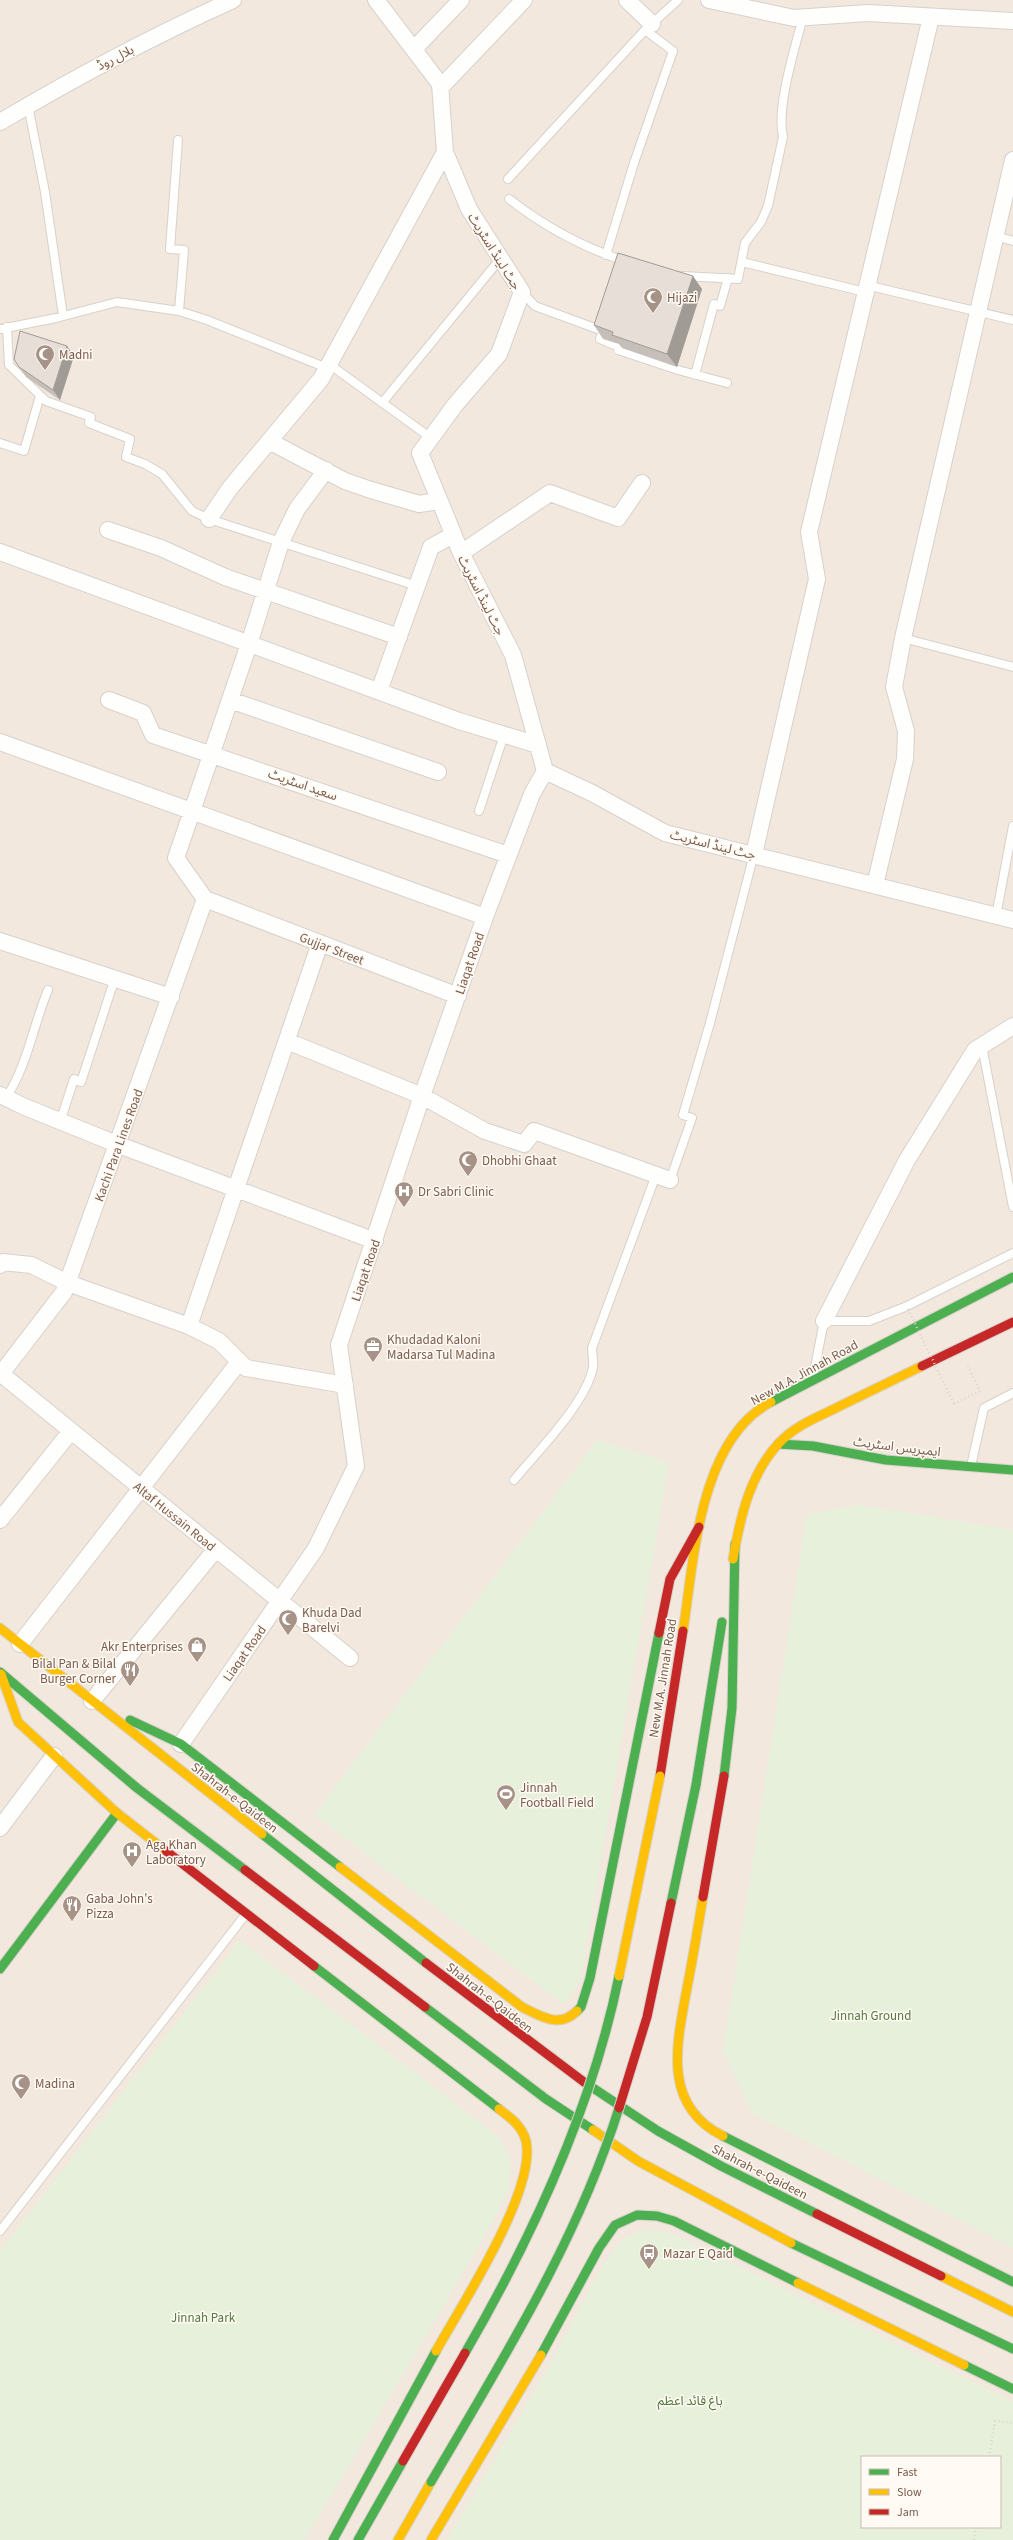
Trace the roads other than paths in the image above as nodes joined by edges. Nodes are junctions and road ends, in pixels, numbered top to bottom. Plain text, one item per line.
1 (233, 0) edge
2 (376, 0) edge
3 (461, 0) edge
4 (524, 0) edge
5 (627, 0) edge
6 (678, 0) edge
7 (709, 0) edge
8 (736, 3) edge
9 (803, 17) junction
10 (931, 17) junction
11 (1013, 21) edge
12 (649, 27) junction
13 (414, 49) junction
14 (441, 87) junction
15 (28, 105) junction
16 (0, 122) edge
17 (178, 140) dead end
18 (445, 152) junction
19 (1013, 160) edge
20 (508, 179) dead end
21 (509, 199) dead end
22 (995, 236) junction
23 (1013, 241) edge
24 (606, 255) junction
25 (501, 258) junction
26 (742, 262) junction
27 (634, 264) edge
28 (676, 274) edge
29 (728, 278) junction
30 (866, 288) junction
31 (522, 292) junction
32 (179, 311) junction
33 (979, 312) junction
34 (64, 316) junction
35 (1013, 320) edge
36 (4, 328) edge
37 (328, 366) junction
38 (695, 375) junction
39 (727, 383) dead end
40 (40, 396) junction
41 (382, 403) junction
42 (431, 438) junction
43 (269, 441) junction
44 (0, 443) edge
45 (326, 470) junction
46 (642, 483) dead end
47 (439, 501) junction
48 (209, 519) junction
49 (108, 530) dead end
50 (453, 535) junction
51 (281, 542) junction
52 (0, 552) edge
53 (461, 552) junction
54 (417, 586) junction
55 (267, 590) junction
56 (399, 637) junction
57 (903, 638) junction
58 (249, 644) junction
59 (1013, 667) edge
60 (379, 692) junction
61 (109, 700) dead end
62 (230, 700) junction
63 (504, 735) junction
64 (0, 742) edge
65 (538, 745) junction
66 (212, 753) junction
67 (545, 771) junction
68 (438, 772) dead end
69 (192, 811) junction
70 (480, 811) dead end
71 (1013, 826) edge
72 (754, 854) junction
73 (508, 855) junction
74 (874, 885) junction
75 (205, 899) junction
76 (996, 916) junction
77 (485, 917) junction
78 (1013, 920) edge
79 (0, 941) edge
80 (320, 943) junction
81 (115, 978) junction
82 (48, 990) dead end
83 (458, 996) junction
84 (171, 997) junction
85 (1013, 1026) edge
86 (287, 1041) junction
87 (982, 1046) junction
88 (3, 1096) edge
89 (422, 1096) junction
90 (60, 1122) junction
91 (119, 1145) junction
92 (1013, 1158) edge
93 (1004, 1160) junction
94 (663, 1177) junction
95 (236, 1189) junction
96 (1013, 1208) edge
97 (375, 1241) junction
98 (1013, 1253) edge
99 (1, 1262) edge
100 (1013, 1277) edge
101 (68, 1283) junction
102 (824, 1321) junction
103 (1013, 1322) edge
104 (189, 1326) junction
105 (239, 1362) junction
106 (0, 1374) edge
107 (813, 1381) junction
108 (345, 1386) junction
109 (1013, 1393) edge
110 (71, 1431) junction
111 (778, 1444) junction
112 (970, 1467) junction
113 (1013, 1470) edge
114 (514, 1480) dead end
115 (141, 1488) junction
116 (0, 1520) edge
117 (700, 1527) junction
118 (735, 1544) junction
119 (216, 1549) junction
120 (280, 1601) junction
121 (0, 1628) edge
122 (20, 1644) junction
123 (350, 1658) dead end
124 (0, 1672) edge
125 (92, 1701) junction
126 (181, 1744) junction
127 (54, 1756) junction
128 (117, 1813) junction
129 (0, 1828) edge
130 (247, 1914) junction
131 (0, 1969) edge
132 (0, 2231) edge
133 (1013, 2282) edge
134 (1013, 2312) edge
135 (1013, 2349) edge
136 (1013, 2389) edge
137 (333, 2540) edge
138 (358, 2540) edge
139 (398, 2540) edge
140 (431, 2540) edge

1 - 15 street, بلال روڈ
2 - 13 street
3 - 13 street
4 - 14 street
5 - 12 street
6 - 12 lane
7 - 8 street
8 - 9 street
9 - 10 street
9 - 26 lane
10 - 11 street
10 - 30 street
12 - 20 lane
12 - 24 lane
13 - 14 street
14 - 18 street, جٹ لینڈ اسٹریٹ
15 - 16 street, بلال روڈ
15 - 34 lane
17 - 32 lane
18 - 25 street, جٹ لینڈ اسٹریٹ
18 - 37 street
19 - 22 street
21 - 24 lane
22 - 23 lane
22 - 33 street
24 - 27 lane
25 - 31 street, جٹ لینڈ اسٹریٹ
25 - 41 lane
26 - 29 lane
26 - 30 lane
28 - 29 lane
29 - 38 lane
30 - 33 lane
30 - 72 street
31 - 38 lane
31 - 42 street, جٹ لینڈ اسٹریٹ
32 - 34 lane
32 - 37 lane
33 - 35 lane
33 - 57 street
34 - 36 lane
36 - 40 lane
37 - 41 lane
37 - 43 street
38 - 39 lane
40 - 44 lane
40 - 48 lane
41 - 42 lane
42 - 47 street, جٹ لینڈ اسٹریٹ
43 - 45 street
43 - 48 street
45 - 47 street
45 - 51 street
46 - 53 street
47 - 50 street, جٹ لینڈ اسٹریٹ
48 - 51 lane
49 - 55 street
50 - 53 street, جٹ لینڈ اسٹریٹ
50 - 54 street
51 - 54 lane
51 - 55 street
52 - 58 street
53 - 65 street, جٹ لینڈ اسٹریٹ
54 - 56 street
55 - 56 street
55 - 58 street
56 - 60 street
57 - 59 lane
57 - 74 street
58 - 60 street
58 - 62 street
60 - 63 street
61 - 66 street, سعید اسٹریٹ
62 - 66 street
62 - 68 street
63 - 65 street
63 - 70 lane
64 - 69 street
65 - 67 street, جٹ لینڈ اسٹریٹ
66 - 69 street
66 - 73 street, سعید اسٹریٹ
67 - 72 street, جٹ لینڈ اسٹریٹ
67 - 73 street, Liaqat Road
69 - 75 street
69 - 77 street
71 - 76 lane
72 - 74 street, جٹ لینڈ اسٹریٹ
72 - 94 lane
73 - 77 street, Liaqat Road
74 - 76 street, جٹ لینڈ اسٹریٹ
75 - 80 street, Gujjar Street
75 - 84 street, Kachi Para Lines Road
76 - 78 street, جٹ لینڈ اسٹریٹ
77 - 83 street, Liaqat Road
79 - 81 street
80 - 83 street, Gujjar Street
80 - 86 street
81 - 84 street
81 - 90 lane
82 - 88 lane
83 - 89 street, Liaqat Road
84 - 91 street, Kachi Para Lines Road
85 - 87 street
86 - 89 street
86 - 95 street
87 - 93 lane
87 - 102 street
88 - 90 street
89 - 94 street
89 - 97 street, Liaqat Road
90 - 91 street
91 - 95 street
91 - 101 street, Kachi Para Lines Road
92 - 93 lane
93 - 96 lane
94 - 114 lane
95 - 97 street
95 - 104 street
97 - 108 street, Liaqat Road
98 - 102 lane
99 - 101 street
100 - 107 main road, New M.A. Jinnah Road
101 - 104 street
101 - 106 street, Kachi Para Lines Road
102 - 107 lane
103 - 111 main road
104 - 105 street
105 - 108 street
105 - 115 street
106 - 110 street, Altaf Hussain Road
107 - 117 main road, New M.A. Jinnah Road
108 - 120 street, Liaqat Road
109 - 112 lane
110 - 115 street, Altaf Hussain Road
110 - 116 street
111 - 112 main road, ایمپریس اسٹریٹ
111 - 118 main road
112 - 113 main road, ایمپریس اسٹریٹ
115 - 119 street, Altaf Hussain Road
115 - 122 street
117 - 126 main road
117 - 138 main road, New M.A. Jinnah Road, bridge
118 - 133 main road
118 - 139 main road, bridge
119 - 120 street, Altaf Hussain Road
119 - 125 street
120 - 123 street, Altaf Hussain Road
120 - 126 street, Liaqat Road
121 - 122 main road, Shahrah-e-Qaideen
122 - 125 main road, Shahrah-e-Qaideen
124 - 127 main road
124 - 135 main road
125 - 126 main road
125 - 134 main road, Shahrah-e-Qaideen
127 - 128 main road
127 - 129 street
128 - 130 main road
128 - 131 main road
130 - 132 lane
130 - 137 main road
136 - 140 main road

